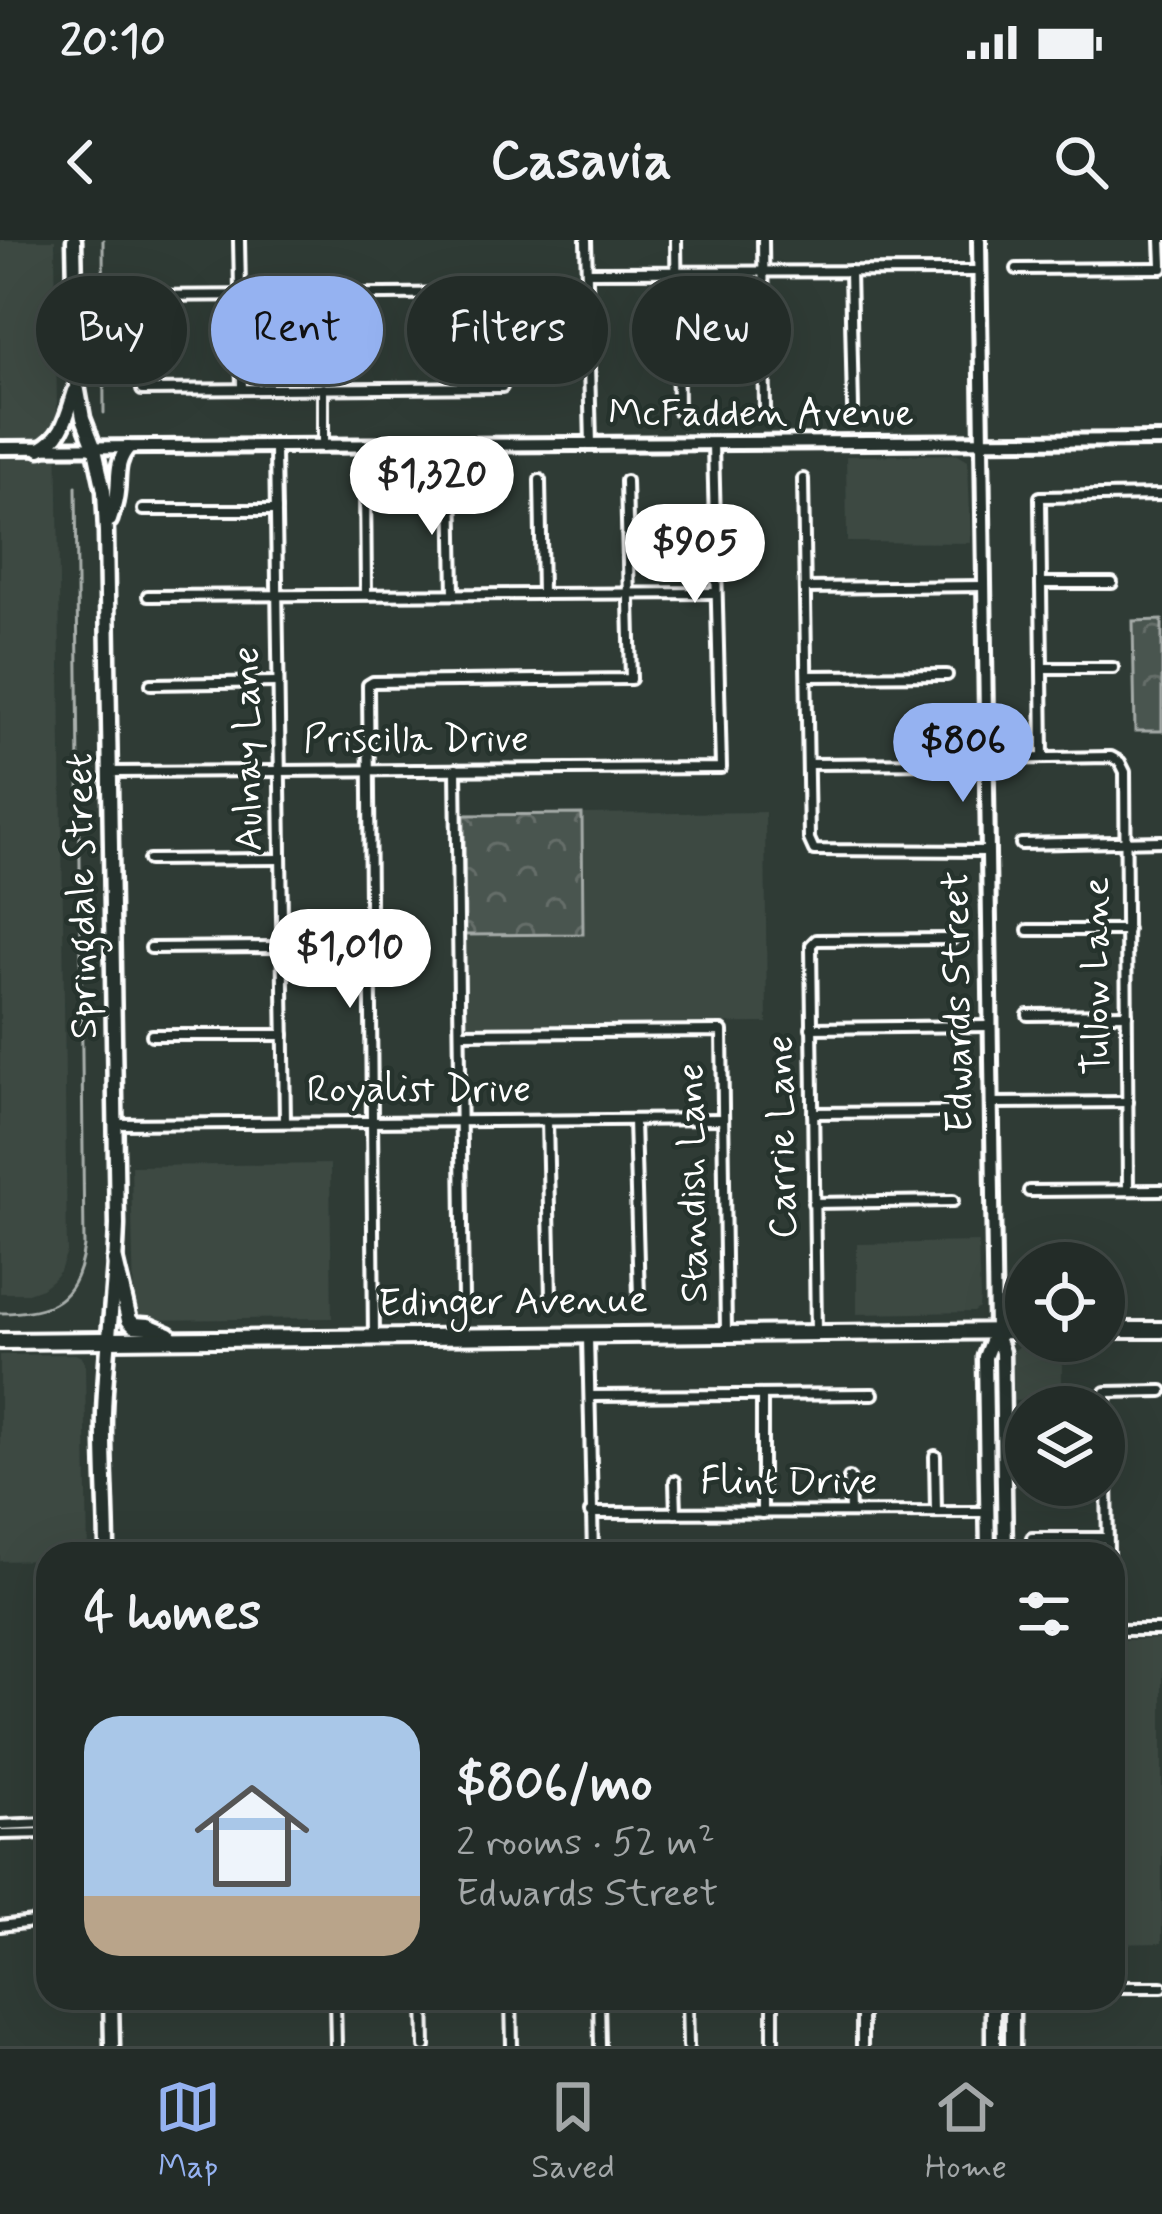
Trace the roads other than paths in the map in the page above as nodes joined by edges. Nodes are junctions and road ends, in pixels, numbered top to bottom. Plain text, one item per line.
1 (74, 240) edge
2 (239, 240) edge
3 (586, 240) edge
4 (676, 240) edge
5 (763, 240) edge
6 (980, 240) edge
7 (1161, 240) edge
8 (1162, 266) edge
9 (1016, 269) dead end
10 (850, 271) junction
11 (980, 271) junction
12 (587, 272) junction
13 (676, 272) junction
14 (763, 272) junction
15 (240, 276) edge
16 (383, 293) edge
17 (242, 384) edge
18 (77, 385) junction
19 (242, 388) junction
20 (323, 388) junction
21 (142, 390) dead end
22 (853, 408) dead end
23 (678, 410) dead end
24 (765, 410) dead end
25 (1162, 440) edge
26 (982, 442) junction
27 (713, 444) junction
28 (591, 445) junction
29 (323, 447) junction
30 (0, 448) edge
31 (95, 448) junction
32 (128, 448) junction
33 (275, 448) junction
34 (40, 449) junction
35 (803, 479) dead end
36 (452, 480) dead end
37 (540, 480) dead end
38 (626, 481) dead end
39 (365, 482) dead end
40 (1162, 495) edge
41 (143, 510) dead end
42 (276, 510) junction
43 (106, 532) junction
44 (1041, 583) junction
45 (1112, 583) dead end
46 (984, 586) junction
47 (806, 588) junction
48 (629, 593) junction
49 (716, 593) junction
50 (454, 594) junction
51 (542, 594) junction
52 (277, 595) junction
53 (366, 595) junction
54 (148, 596) dead end
55 (1042, 668) junction
56 (1113, 668) dead end
57 (947, 675) dead end
58 (808, 676) junction
59 (278, 682) junction
60 (152, 684) dead end
61 (1042, 758) junction
62 (986, 759) junction
63 (949, 763) dead end
64 (808, 764) junction
65 (369, 770) junction
66 (456, 770) junction
67 (280, 771) junction
68 (112, 772) junction
69 (1162, 841) edge
70 (1021, 844) dead end
71 (1126, 844) junction
72 (987, 851) junction
73 (281, 859) junction
74 (149, 860) dead end
75 (1127, 930) junction
76 (1028, 931) dead end
77 (952, 939) dead end
78 (282, 947) junction
79 (151, 948) dead end
80 (1127, 1014) junction
81 (1028, 1015) dead end
82 (989, 1026) junction
83 (811, 1028) junction
84 (460, 1033) junction
85 (152, 1035) dead end
86 (284, 1035) junction
87 (1128, 1102) junction
88 (991, 1103) junction
89 (953, 1112) dead end
90 (813, 1113) junction
91 (723, 1119) junction
92 (461, 1120) junction
93 (547, 1120) junction
94 (634, 1120) junction
95 (285, 1121) junction
96 (372, 1121) junction
97 (115, 1124) junction
98 (1128, 1190) junction
99 (1162, 1190) edge
100 (1029, 1191) dead end
101 (953, 1201) dead end
102 (813, 1203) junction
103 (116, 1262) junction
104 (551, 1298) dead end
105 (639, 1298) dead end
106 (463, 1300) dead end
107 (1125, 1330) edge
108 (1162, 1330) edge
109 (995, 1331) junction
110 (1005, 1331) edge
111 (816, 1333) junction
112 (726, 1334) junction
113 (588, 1335) junction
114 (374, 1337) junction
115 (179, 1339) junction
116 (107, 1340) junction
117 (0, 1341) edge
118 (1162, 1391) edge
119 (1125, 1392) edge
120 (873, 1394) dead end
121 (762, 1395) junction
122 (590, 1396) junction
123 (935, 1456) dead end
124 (849, 1478) dead end
125 (675, 1481) dead end
126 (1106, 1506) edge
127 (850, 1512) junction
128 (936, 1512) junction
129 (988, 1512) junction
130 (590, 1513) junction
131 (676, 1513) junction
132 (762, 1513) junction
133 (1032, 1538) dead end
134 (1107, 1538) junction
135 (107, 1542) edge
136 (592, 1542) edge
137 (988, 1542) edge
138 (1005, 1542) edge
139 (1107, 1542) edge
140 (1125, 1630) edge
141 (1162, 1630) edge
142 (36, 1824) edge
143 (0, 1829) edge
144 (36, 1832) edge
145 (36, 1922) edge
146 (0, 1926) edge
147 (1125, 1987) edge
148 (1162, 1987) edge
149 (111, 2010) edge
150 (335, 2010) edge
151 (424, 2010) edge
152 (512, 2010) edge
153 (599, 2010) edge
154 (687, 2010) edge
155 (773, 2010) edge
156 (862, 2010) edge
157 (993, 2010) edge
158 (1012, 2010) edge
159 (112, 2046) edge
160 (336, 2046) edge
161 (425, 2046) edge
162 (512, 2046) edge
163 (600, 2046) edge
164 (688, 2046) edge
165 (773, 2046) edge
166 (862, 2046) edge
167 (993, 2046) edge
168 (1012, 2046) edge

1 - 18 main road, Springdale Street
2 - 15 street
3 - 12 street
4 - 13 street
5 - 14 street
6 - 11 street, Edwards Street
7 - 8 street
8 - 9 street
10 - 11 street
10 - 14 street
10 - 22 street
11 - 26 street, Edwards Street
12 - 13 street
12 - 28 street
13 - 14 street
13 - 23 street
14 - 24 street
16 - 20 street
17 - 19 street
18 - 31 main road, Springdale Street
18 - 34 main road
19 - 20 street
19 - 21 street
20 - 29 street
25 - 26 street, McFadden Avenue
26 - 27 street, McFadden Avenue
26 - 46 street, Edwards Street
27 - 28 street, McFadden Avenue
27 - 49 street
28 - 29 street, McFadden Avenue
29 - 33 street, McFadden Avenue
30 - 34 street, McFadden Avenue
31 - 32 street, McFadden Avenue
31 - 34 street, McFadden Avenue
31 - 43 main road, Springdale Street
32 - 33 street, McFadden Avenue
32 - 43 main road
33 - 42 street, Aulnay Lane
35 - 47 street
36 - 50 street
37 - 51 street
38 - 48 street
39 - 53 street
40 - 44 street
41 - 42 street
42 - 52 street, Aulnay Lane
43 - 68 main road, Springdale Street
44 - 45 street
44 - 55 street
46 - 47 street
46 - 62 street, Edwards Street
47 - 58 street
48 - 49 street
48 - 51 street
48 - 65 street
49 - 66 street, Priscilla Drive
50 - 51 street
50 - 53 street
52 - 53 street
52 - 54 street
52 - 59 street, Aulnay Lane
55 - 56 street
55 - 61 street
57 - 58 street
58 - 64 street
59 - 60 street
59 - 67 street, Aulnay Lane
61 - 62 street
61 - 71 street, Tullow Lane
62 - 72 street, Edwards Street
63 - 64 street
64 - 72 street
65 - 66 street, Priscilla Drive
65 - 67 street, Priscilla Drive
65 - 96 street
66 - 84 street
67 - 68 street, Priscilla Drive
67 - 73 street, Aulnay Lane
68 - 97 main road, Springdale Street
69 - 71 street
70 - 71 street
71 - 75 street, Tullow Lane
72 - 82 street, Edwards Street
73 - 74 street
73 - 78 street, Aulnay Lane
75 - 76 street
75 - 80 street, Tullow Lane
77 - 83 street, Carrie Lane
78 - 79 street
78 - 86 street, Aulnay Lane
80 - 81 street
80 - 87 street, Tullow Lane
82 - 83 street
82 - 88 street, Edwards Street
83 - 90 street, Carrie Lane
84 - 91 street, Standish Lane
84 - 92 street
85 - 86 street
86 - 95 street, Aulnay Lane
87 - 88 street
87 - 98 street, Tullow Lane
88 - 109 street, Edwards Street
89 - 90 street
90 - 102 street, Carrie Lane
91 - 94 street, Royalist Drive
91 - 112 street, Standish Lane
92 - 93 street, Royalist Drive
92 - 96 street, Royalist Drive
92 - 106 street
93 - 94 street, Royalist Drive
93 - 104 street
94 - 105 street
95 - 96 street, Royalist Drive
95 - 97 street, Royalist Drive
96 - 114 street
97 - 103 main road, Springdale Street
98 - 99 street
98 - 100 street
101 - 102 street
102 - 111 street, Carrie Lane
103 - 115 main road
103 - 116 main road, Springdale Street
107 - 108 main road
109 - 110 main road, Edinger Avenue
109 - 111 main road, Edinger Avenue
109 - 129 main road, Edwards Street
109 - 138 main road, Edwards Street
111 - 112 main road, Edinger Avenue
112 - 113 main road, Edinger Avenue
113 - 114 main road, Edinger Avenue
113 - 122 street
114 - 115 main road, Edinger Avenue
115 - 116 main road, Edinger Avenue
116 - 117 main road, Edinger Avenue
116 - 135 main road, Springdale Street
118 - 119 street
120 - 121 street
121 - 122 street
121 - 132 street
122 - 130 street
123 - 128 street
124 - 127 street
125 - 131 street
126 - 134 street
127 - 128 street, Flint Drive
127 - 132 street, Flint Drive
128 - 129 street, Flint Drive
129 - 137 main road, Edwards Street
130 - 131 street, Flint Drive
130 - 136 street
131 - 132 street, Flint Drive
133 - 134 street
134 - 139 street
140 - 141 street
142 - 143 street
143 - 144 street
145 - 146 street
147 - 148 street
149 - 159 main road
150 - 160 street
151 - 161 street
152 - 162 street
153 - 163 street
154 - 164 street
155 - 165 street
156 - 166 street
157 - 167 main road
158 - 168 main road

